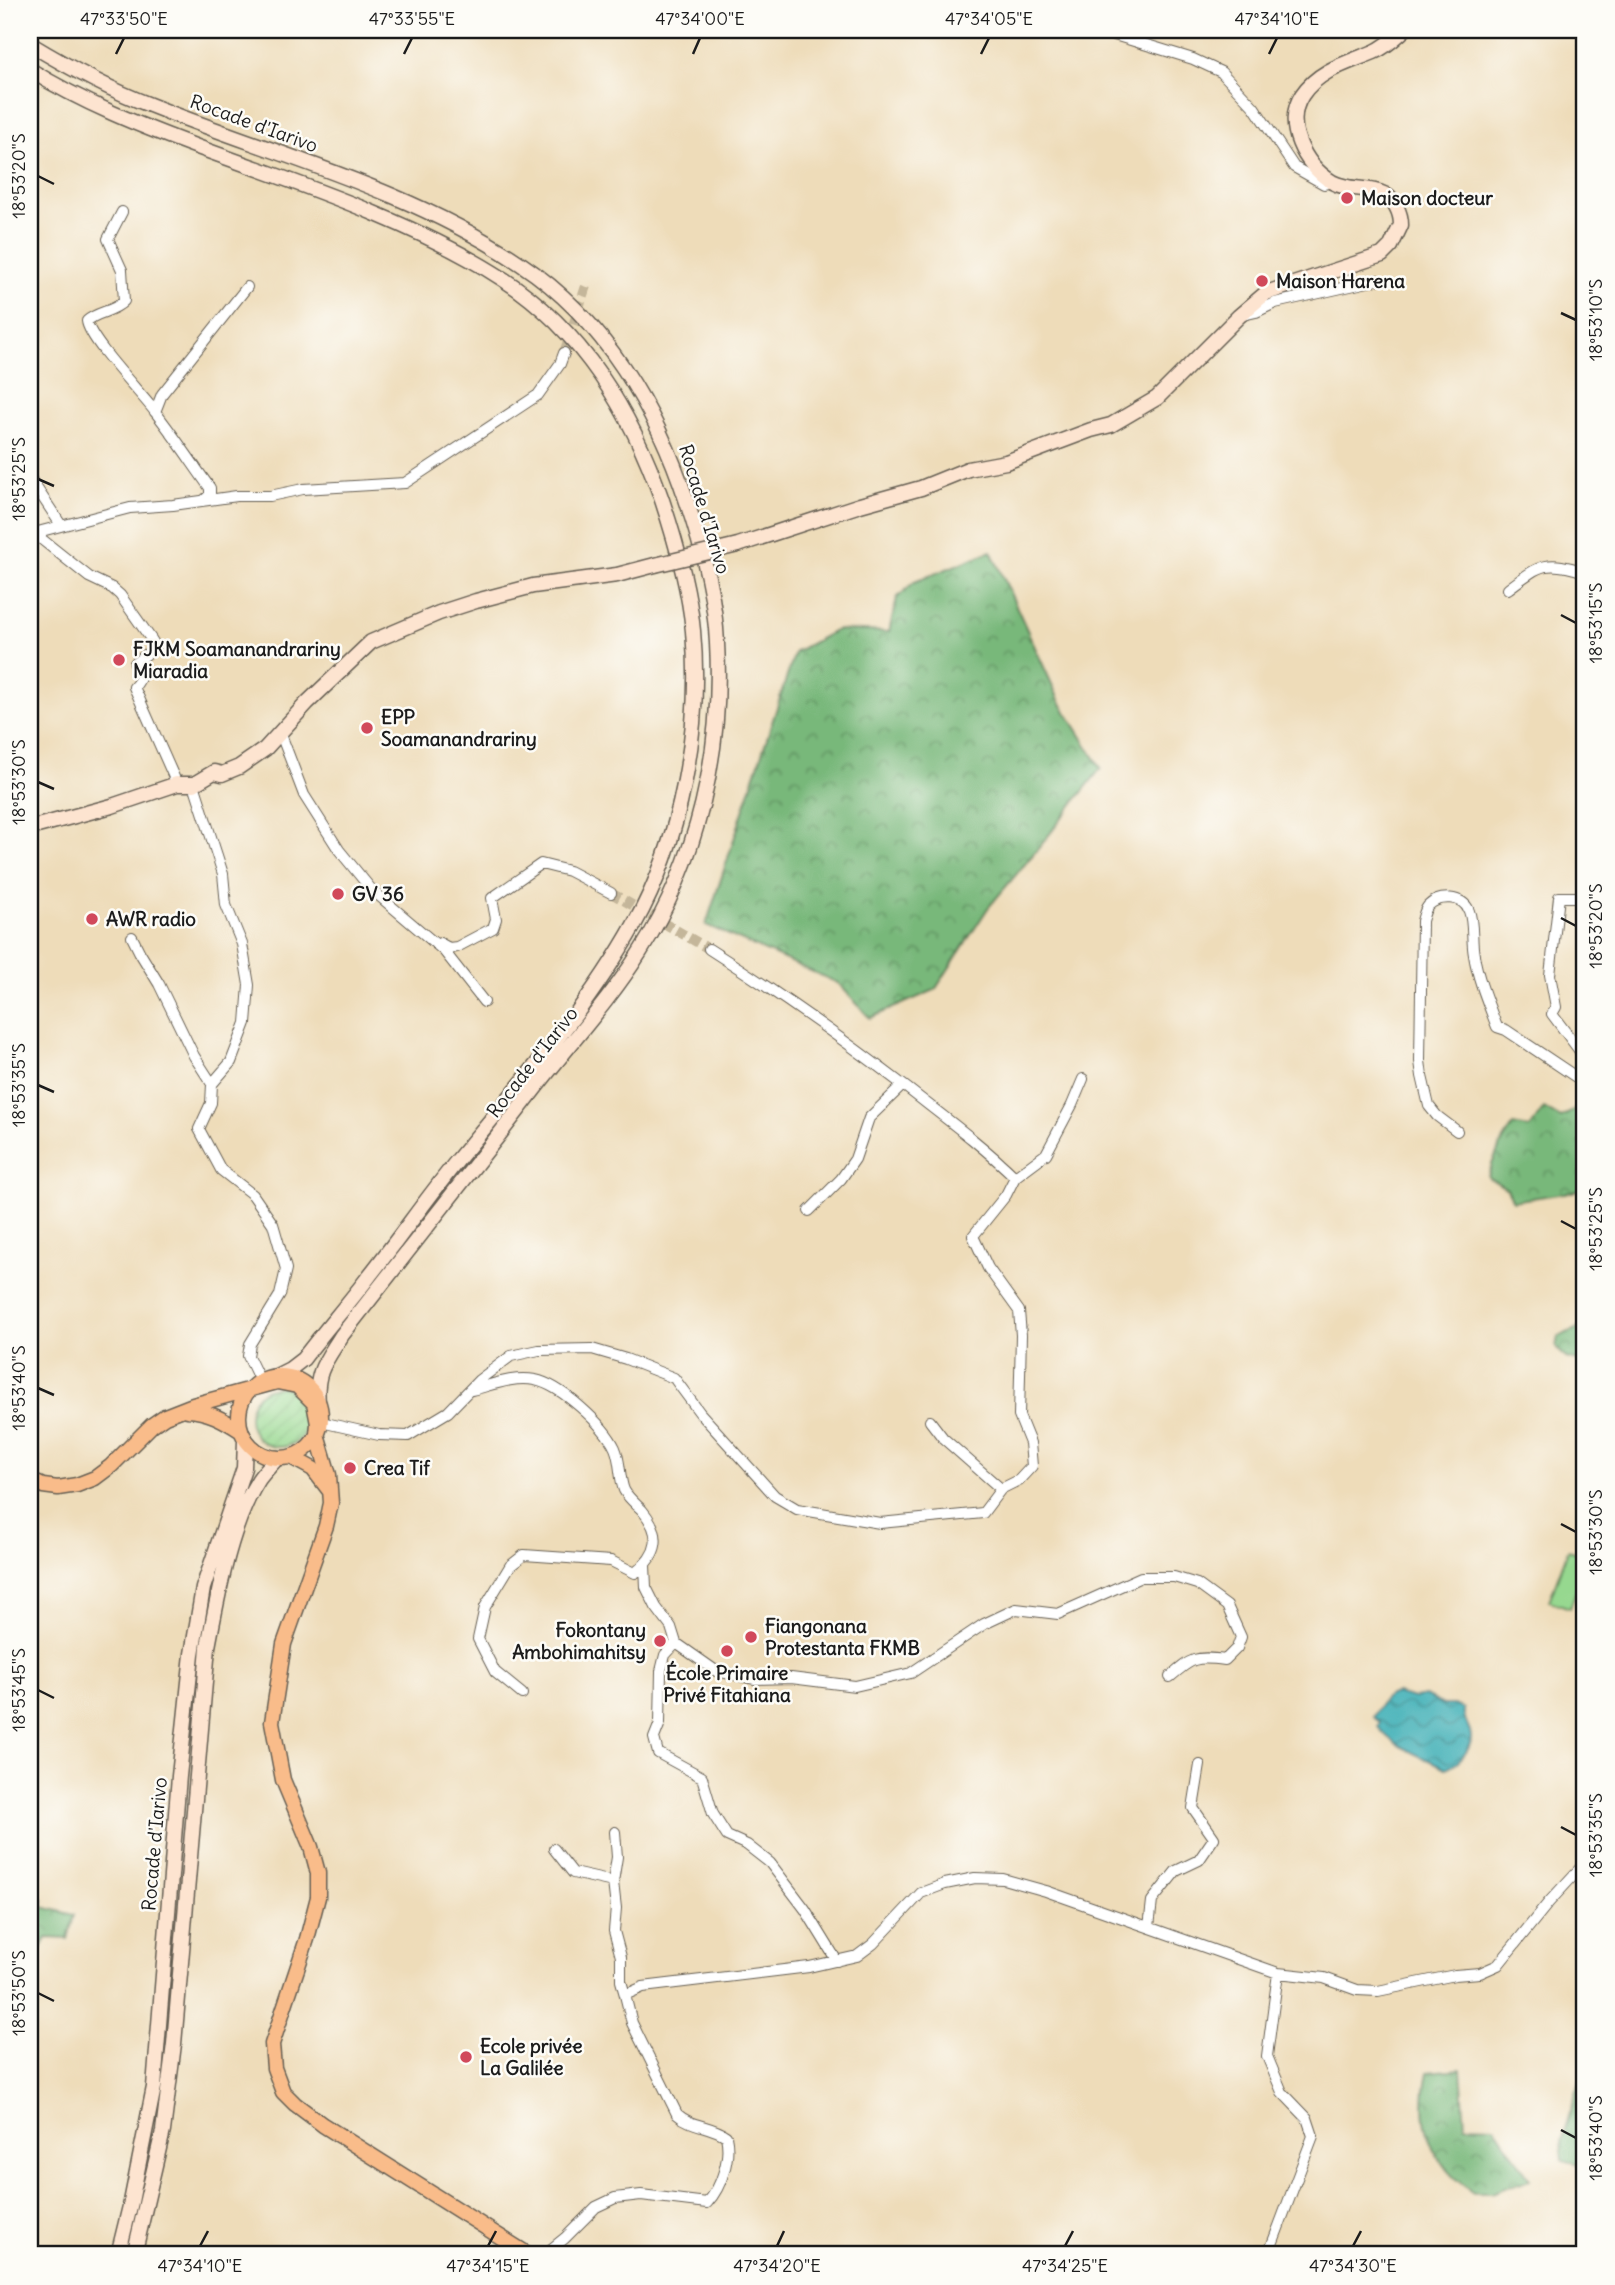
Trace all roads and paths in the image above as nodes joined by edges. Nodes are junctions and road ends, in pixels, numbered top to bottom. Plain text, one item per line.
1 (1098, 30) edge
2 (1404, 30) edge
3 (30, 44) edge
4 (30, 69) edge
5 (1331, 182) junction
6 (122, 212) dead end
7 (1377, 280) dead end
8 (247, 287) dead end
9 (1239, 316) junction
10 (564, 353) tunnel mouth
11 (155, 412) junction
12 (30, 478) edge
13 (203, 502) junction
14 (61, 525) junction
15 (30, 532) edge
16 (1585, 572) edge
17 (1508, 589) dead end
18 (280, 732) junction
19 (177, 784) junction
20 (194, 784) junction
21 (30, 828) edge
22 (611, 893) tunnel mouth
23 (1585, 900) edge
24 (427, 936) junction
25 (132, 937) dead end
26 (709, 949) tunnel mouth
27 (484, 1002) dead end
28 (1585, 1058) edge
29 (1083, 1079) dead end
30 (1585, 1083) edge
31 (212, 1084) junction
32 (903, 1085) junction
33 (1457, 1131) dead end
34 (1015, 1177) junction
35 (809, 1211) dead end
36 (274, 1377) junction
37 (254, 1386) junction
38 (470, 1390) junction
39 (318, 1403) junction
40 (182, 1410) junction
41 (930, 1421) dead end
42 (319, 1428) junction
43 (243, 1435) junction
44 (284, 1458) junction
45 (30, 1480) edge
46 (1001, 1489) junction
47 (330, 1491) junction
48 (645, 1565) junction
49 (676, 1643) junction
50 (1170, 1677) dead end
51 (522, 1693) dead end
52 (1200, 1765) dead end
53 (615, 1832) dead end
54 (554, 1849) dead end
55 (1585, 1863) edge
56 (613, 1882) junction
57 (1149, 1927) junction
58 (837, 1961) junction
59 (1279, 1973) junction
60 (625, 1995) junction
61 (118, 2255) edge
62 (134, 2255) edge
63 (529, 2255) edge
64 (544, 2255) edge
65 (1268, 2255) edge

1 - 5 street
2 - 5 main road
3 - 39 main road, Rocade d'Iarivo
4 - 36 main road, Rocade d'Iarivo
5 - 9 main road
6 - 11 street
7 - 9 street
8 - 11 street
9 - 18 main road, bridge
10 - 13 street
11 - 13 street
12 - 14 street
13 - 14 street
14 - 15 street
15 - 19 street
16 - 17 street
18 - 20 main road
18 - 24 street
19 - 20 main road
19 - 21 main road
20 - 31 street
22 - 24 street
23 - 28 street
24 - 27 street
25 - 31 street
26 - 32 street
29 - 34 street
30 - 33 street
31 - 37 street
32 - 34 street
32 - 35 street
34 - 46 street
36 - 37 main road
36 - 39 main road
37 - 40 main road
37 - 42 main road
37 - 43 main road
38 - 42 street
38 - 46 street
38 - 48 street
39 - 42 main road
40 - 43 main road
40 - 45 main road
41 - 46 street
42 - 44 main road
42 - 47 main road
43 - 44 main road
43 - 61 main road, Rocade d'Iarivo
44 - 47 main road
44 - 62 main road, Rocade d'Iarivo
47 - 63 main road
48 - 49 street
48 - 51 street
49 - 50 street
49 - 58 street
52 - 57 street
53 - 56 street
54 - 56 street
55 - 59 street
56 - 60 street
57 - 58 street
57 - 59 street
58 - 60 street
59 - 65 street
60 - 64 street

